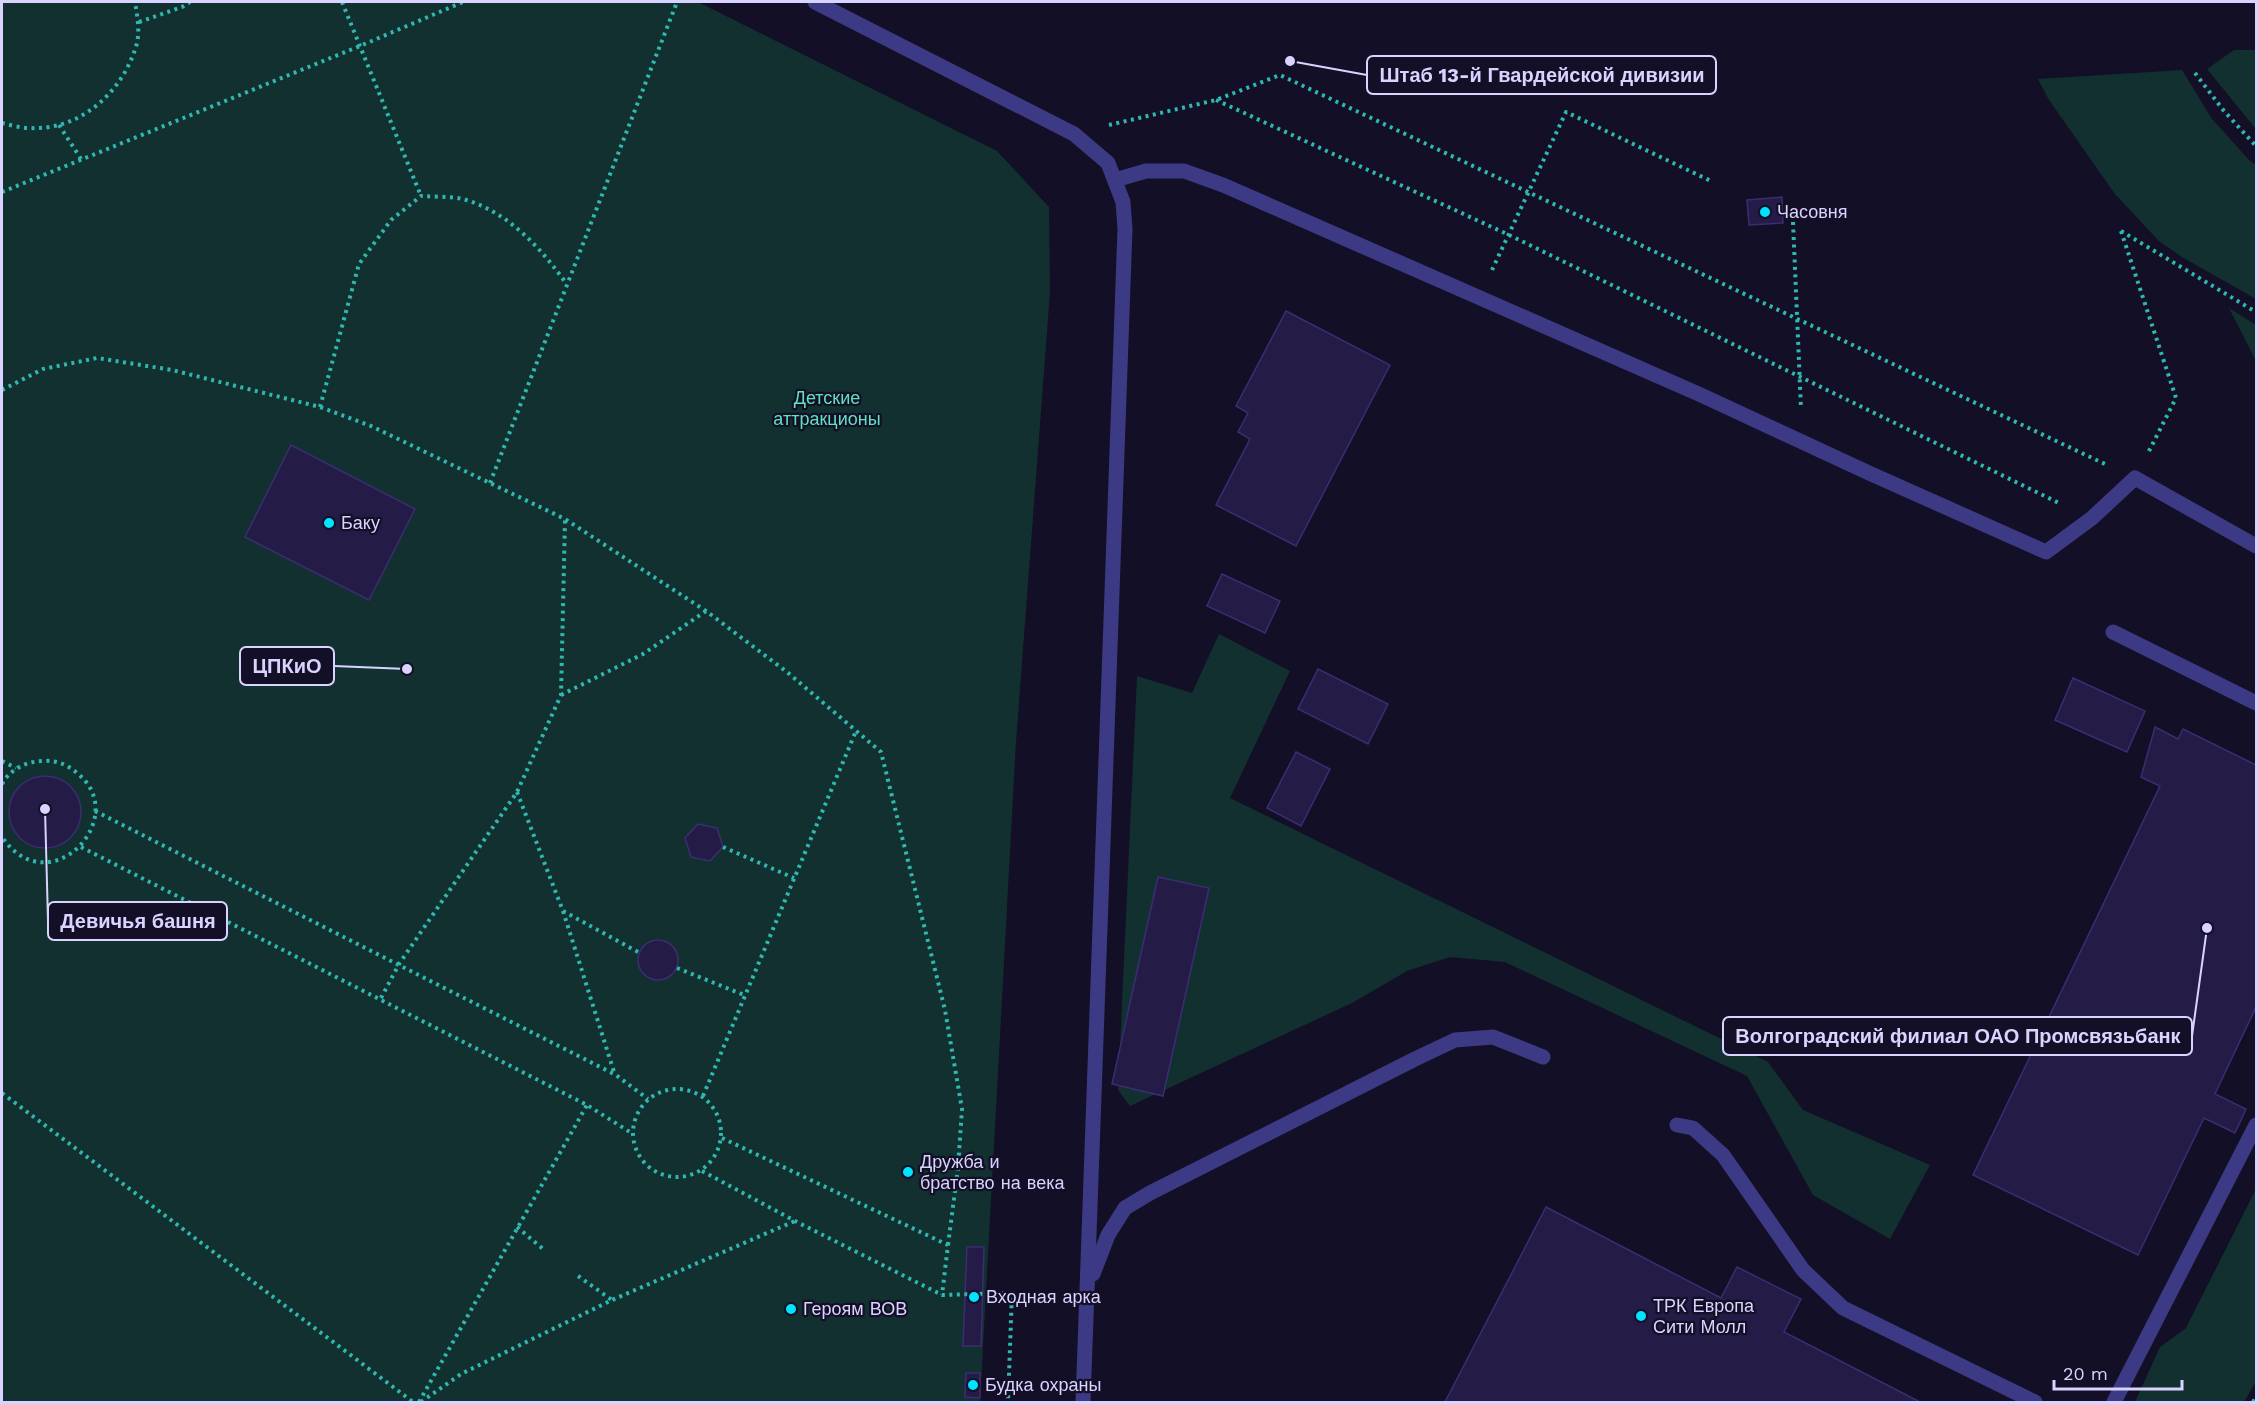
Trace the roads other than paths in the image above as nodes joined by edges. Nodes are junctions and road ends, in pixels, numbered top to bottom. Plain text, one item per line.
1 (815, 2) edge
2 (1115, 180) junction
3 (2256, 546) edge
4 (2113, 633) dead end
5 (2256, 703) edge
6 (1543, 1057) dead end
7 (1677, 1125) dead end
8 (2256, 1125) edge
9 (1089, 1285) junction
10 (1083, 1402) edge
11 (2035, 1402) edge
12 (2115, 1402) edge

1 - 2 street
2 - 3 street
2 - 9 street
4 - 5 street
6 - 9 street
7 - 11 street
8 - 12 street
9 - 10 street

